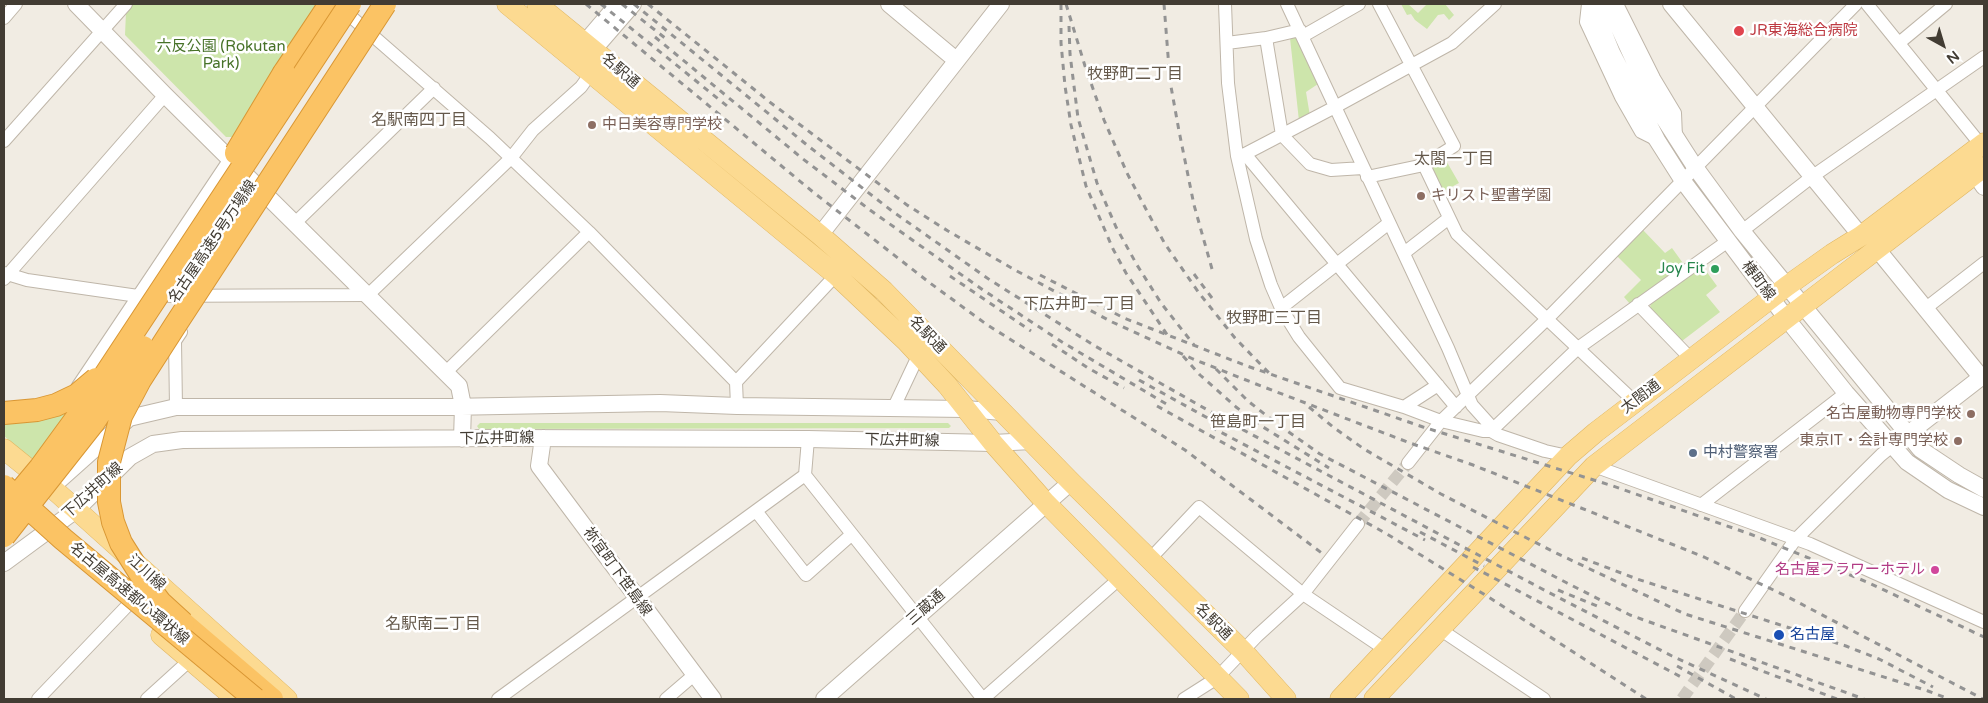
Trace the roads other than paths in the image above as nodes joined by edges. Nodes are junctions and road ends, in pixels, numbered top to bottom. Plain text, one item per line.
1 (16, 4) edge
2 (76, 4) edge
3 (126, 4) edge
4 (331, 4) edge
5 (336, 4) edge
6 (350, 4) edge
7 (368, 4) edge
8 (385, 4) edge
9 (392, 4) edge
10 (507, 4) edge
11 (537, 4) edge
12 (618, 4) edge
13 (633, 4) edge
14 (889, 4) edge
15 (1001, 4) edge
16 (1225, 4) edge
17 (1287, 4) edge
18 (1359, 4) edge
19 (1379, 4) edge
20 (1495, 4) edge
21 (1588, 4) edge
22 (1592, 4) edge
23 (1608, 4) edge
24 (1615, 4) edge
25 (1671, 4) edge
26 (1856, 4) edge
27 (1867, 4) edge
28 (1946, 4) edge
29 (4, 18) edge
30 (102, 31) junction
31 (1301, 33) junction
32 (372, 35) junction
33 (1266, 38) junction
34 (1226, 43) junction
35 (1899, 43) junction
36 (584, 50) junction
37 (1984, 57) edge
38 (956, 60) junction
39 (613, 66) junction
40 (1412, 66) junction
41 (592, 73) junction
42 (434, 88) junction
43 (1936, 90) junction
44 (165, 95) junction
45 (1755, 106) junction
46 (1335, 107) junction
47 (1282, 135) junction
48 (1676, 137) junction
49 (1657, 140) junction
50 (4, 141) edge
51 (1982, 144) edge
52 (1241, 155) junction
53 (511, 158) junction
54 (230, 160) junction
55 (1424, 165) junction
56 (1695, 167) junction
57 (1365, 172) junction
58 (1813, 176) junction
59 (1981, 176) edge
60 (1683, 181) junction
61 (268, 196) junction
62 (1449, 218) junction
63 (295, 222) junction
64 (1389, 223) junction
65 (1742, 230) junction
66 (589, 232) junction
67 (820, 235) junction
68 (1861, 236) junction
69 (1728, 241) junction
70 (1877, 248) junction
71 (1404, 253) junction
72 (1336, 263) junction
73 (1984, 263) edge
74 (836, 275) junction
75 (5, 276) edge
76 (1788, 286) junction
77 (368, 295) junction
78 (138, 296) junction
79 (204, 296) junction
80 (1772, 298) junction
81 (1638, 304) junction
82 (1803, 307) junction
83 (1281, 308) junction
84 (1926, 308) junction
85 (1547, 318) junction
86 (1787, 319) junction
87 (1578, 348) junction
88 (919, 354) junction
89 (1691, 359) junction
90 (445, 372) junction
91 (1983, 376) edge
92 (736, 382) junction
93 (1438, 385) junction
94 (1846, 392) junction
95 (1468, 395) junction
96 (131, 396) junction
97 (67, 402) junction
98 (1635, 402) junction
99 (4, 406) edge
100 (463, 406) junction
101 (737, 406) junction
102 (176, 407) junction
103 (894, 407) junction
104 (1404, 407) junction
105 (1456, 407) junction
106 (965, 409) junction
107 (1003, 412) junction
108 (4, 413) edge
109 (129, 418) junction
110 (1441, 421) junction
111 (1491, 431) junction
112 (1908, 434) junction
113 (542, 438) junction
114 (462, 439) junction
115 (808, 439) junction
116 (1032, 441) junction
117 (993, 442) junction
118 (1892, 446) junction
119 (4, 449) edge
120 (1568, 456) junction
121 (1408, 464) tunnel mouth
122 (1594, 466) junction
123 (805, 475) junction
124 (48, 477) junction
125 (1071, 482) junction
126 (4, 486) edge
127 (1984, 488) edge
128 (4, 497) edge
129 (1046, 503) junction
130 (1701, 505) junction
131 (1984, 507) edge
132 (76, 510) junction
133 (12, 511) edge
134 (756, 511) junction
135 (4, 524) edge
136 (1358, 524) tunnel mouth
137 (43, 533) junction
138 (851, 535) junction
139 (4, 536) edge
140 (1795, 540) junction
141 (1150, 559) junction
142 (4, 563) edge
143 (1119, 578) junction
144 (1303, 594) junction
145 (636, 598) junction
146 (127, 606) junction
147 (1745, 611) tunnel mouth
148 (916, 616) junction
149 (1984, 622) edge
150 (1441, 630) junction
151 (1386, 650) junction
152 (1243, 651) junction
153 (190, 660) junction
154 (694, 675) junction
155 (1217, 678) junction
156 (38, 699) edge
157 (147, 699) edge
158 (236, 699) edge
159 (255, 699) edge
160 (272, 699) edge
161 (287, 699) edge
162 (498, 699) edge
163 (666, 699) edge
164 (712, 699) edge
165 (824, 699) edge
166 (983, 699) edge
167 (1184, 699) edge
168 (1239, 699) edge
169 (1286, 699) edge
170 (1340, 699) edge
171 (1374, 699) edge
172 (1544, 699) edge

1 - 29 street
2 - 30 street
3 - 30 street
4 - 54 street
4 - 108 highway, bridge
5 - 32 street
6 - 124 highway, 名古屋高速5号万場線, bridge
7 - 124 highway, 名古屋高速5号万場線, bridge
8 - 160 highway, bridge
9 - 32 street
10 - 36 main road, 名駅通
11 - 36 main road, 名駅通
12 - 36 street
13 - 36 street
14 - 38 street
15 - 38 street
16 - 34 street
17 - 31 street
18 - 31 street
19 - 40 street
20 - 40 street
21 - 49 street
22 - 49 street, 椿町線
23 - 48 street, 椿町線
24 - 48 street
25 - 45 street
26 - 45 street
27 - 35 street
28 - 35 street
30 - 44 street
30 - 50 street
31 - 33 street
31 - 46 street
32 - 42 street
32 - 61 street
33 - 34 street
33 - 47 street
34 - 52 street
35 - 43 street
36 - 39 main road, 名駅通
36 - 41 main road, 名駅通
37 - 43 street
38 - 67 street
39 - 41 street
39 - 67 main road, 名駅通
40 - 46 street
40 - 55 street
41 - 53 street
41 - 74 main road, 名駅通
42 - 53 street
42 - 63 street
43 - 51 street
43 - 58 street
44 - 54 street
44 - 75 street
45 - 56 street
45 - 58 street
46 - 47 street
46 - 57 street
47 - 52 street
47 - 57 street
48 - 56 street, 椿町線
49 - 60 street, 椿町線
51 - 68 main road, 太閤通
52 - 72 street
52 - 83 street
53 - 66 street
53 - 77 street
54 - 61 street
54 - 78 street
55 - 57 street
55 - 62 street
56 - 60 street
56 - 65 street, 椿町線
57 - 64 street
58 - 65 street
58 - 68 street
59 - 70 main road, 太閤通
60 - 69 street, 椿町線
60 - 85 street
61 - 63 street
61 - 79 street
62 - 71 street
62 - 85 street
63 - 77 street
64 - 71 street
64 - 72 street
65 - 76 street, 椿町線
66 - 90 street
66 - 92 street
67 - 107 main road, 名駅通
68 - 76 main road, 太閤通
69 - 80 street, 椿町線
69 - 81 street
70 - 82 main road, 太閤通
70 - 84 street
71 - 95 street
72 - 83 street
72 - 93 street
73 - 84 street
74 - 88 main road, 名駅通
74 - 92 street
75 - 78 street
76 - 80 main road, 太閤通
76 - 82 street, 椿町線
77 - 79 street
77 - 90 street
78 - 79 street
78 - 96 street
78 - 97 street
79 - 102 street
80 - 86 street, 椿町線
80 - 89 main road, 太閤通
81 - 87 street
81 - 89 street
82 - 86 main road, 太閤通
82 - 112 street, 椿町線
83 - 104 street
84 - 91 street
85 - 87 street
85 - 95 street
86 - 94 street, 椿町線
86 - 122 main road, 太閤通
87 - 98 street
87 - 111 street
88 - 103 street
88 - 106 main road, 名駅通
89 - 98 main road, 太閤通
90 - 100 street
91 - 112 street
92 - 101 street
93 - 104 street
93 - 105 street
94 - 118 street, 椿町線
94 - 130 street
95 - 105 street
95 - 111 street
96 - 97 street
96 - 109 street
97 - 99 street
98 - 120 main road, 太閤通
100 - 101 street, 下広井町線
100 - 102 street, 下広井町線
100 - 114 street
101 - 103 street, 下広井町線
102 - 109 street, 下広井町線
103 - 106 street, 下広井町線
104 - 110 street
105 - 110 street
106 - 107 street, 下広井町線
106 - 117 main road, 名駅通
107 - 116 main road, 名駅通
109 - 124 street, 下広井町線
110 - 111 street
110 - 121 street
111 - 120 street
112 - 118 street
112 - 127 street, 椿町線
113 - 114 street, 下広井町線
113 - 115 street, 下広井町線
113 - 145 street, 祢宜町下笹島線
114 - 132 street, 下広井町線
115 - 117 street, 下広井町線
115 - 123 street
116 - 117 street, 下広井町線
116 - 125 main road, 名駅通
117 - 129 main road, 名駅通
118 - 131 street, 椿町線
118 - 140 street
119 - 124 main road, 江川線
120 - 151 main road, 太閤通
122 - 130 street
122 - 150 main road, 太閤通
123 - 134 street
123 - 138 street
124 - 132 main road, 江川線
124 - 133 highway, bridge
124 - 139 highway, bridge
125 - 129 street, 三蔵通
125 - 141 main road, 名駅通
126 - 159 highway, 名古屋高速都心環状線, bridge
128 - 133 main road
129 - 143 main road, 名駅通
129 - 148 street, 三蔵通
130 - 140 street
132 - 137 street, 下広井町線
132 - 161 main road, 江川線
133 - 135 street
133 - 137 main road
134 - 138 street
134 - 145 street
136 - 144 street
137 - 142 street, 下広井町線
137 - 146 main road
138 - 148 street
140 - 147 street
140 - 149 street
141 - 144 street
141 - 152 main road, 名駅通
143 - 155 main road, 名駅通
143 - 166 street
144 - 151 street
144 - 152 street
145 - 154 street, 祢宜町下笹島線
145 - 162 street
146 - 153 main road
146 - 156 street
148 - 165 street, 三蔵通
148 - 166 street
150 - 171 main road, 太閤通
150 - 172 street
151 - 170 main road, 太閤通
152 - 155 street
152 - 169 main road, 名駅通
153 - 157 street
153 - 158 main road
154 - 163 street
154 - 164 street, 祢宜町下笹島線
155 - 167 street
155 - 168 main road, 名駅通

